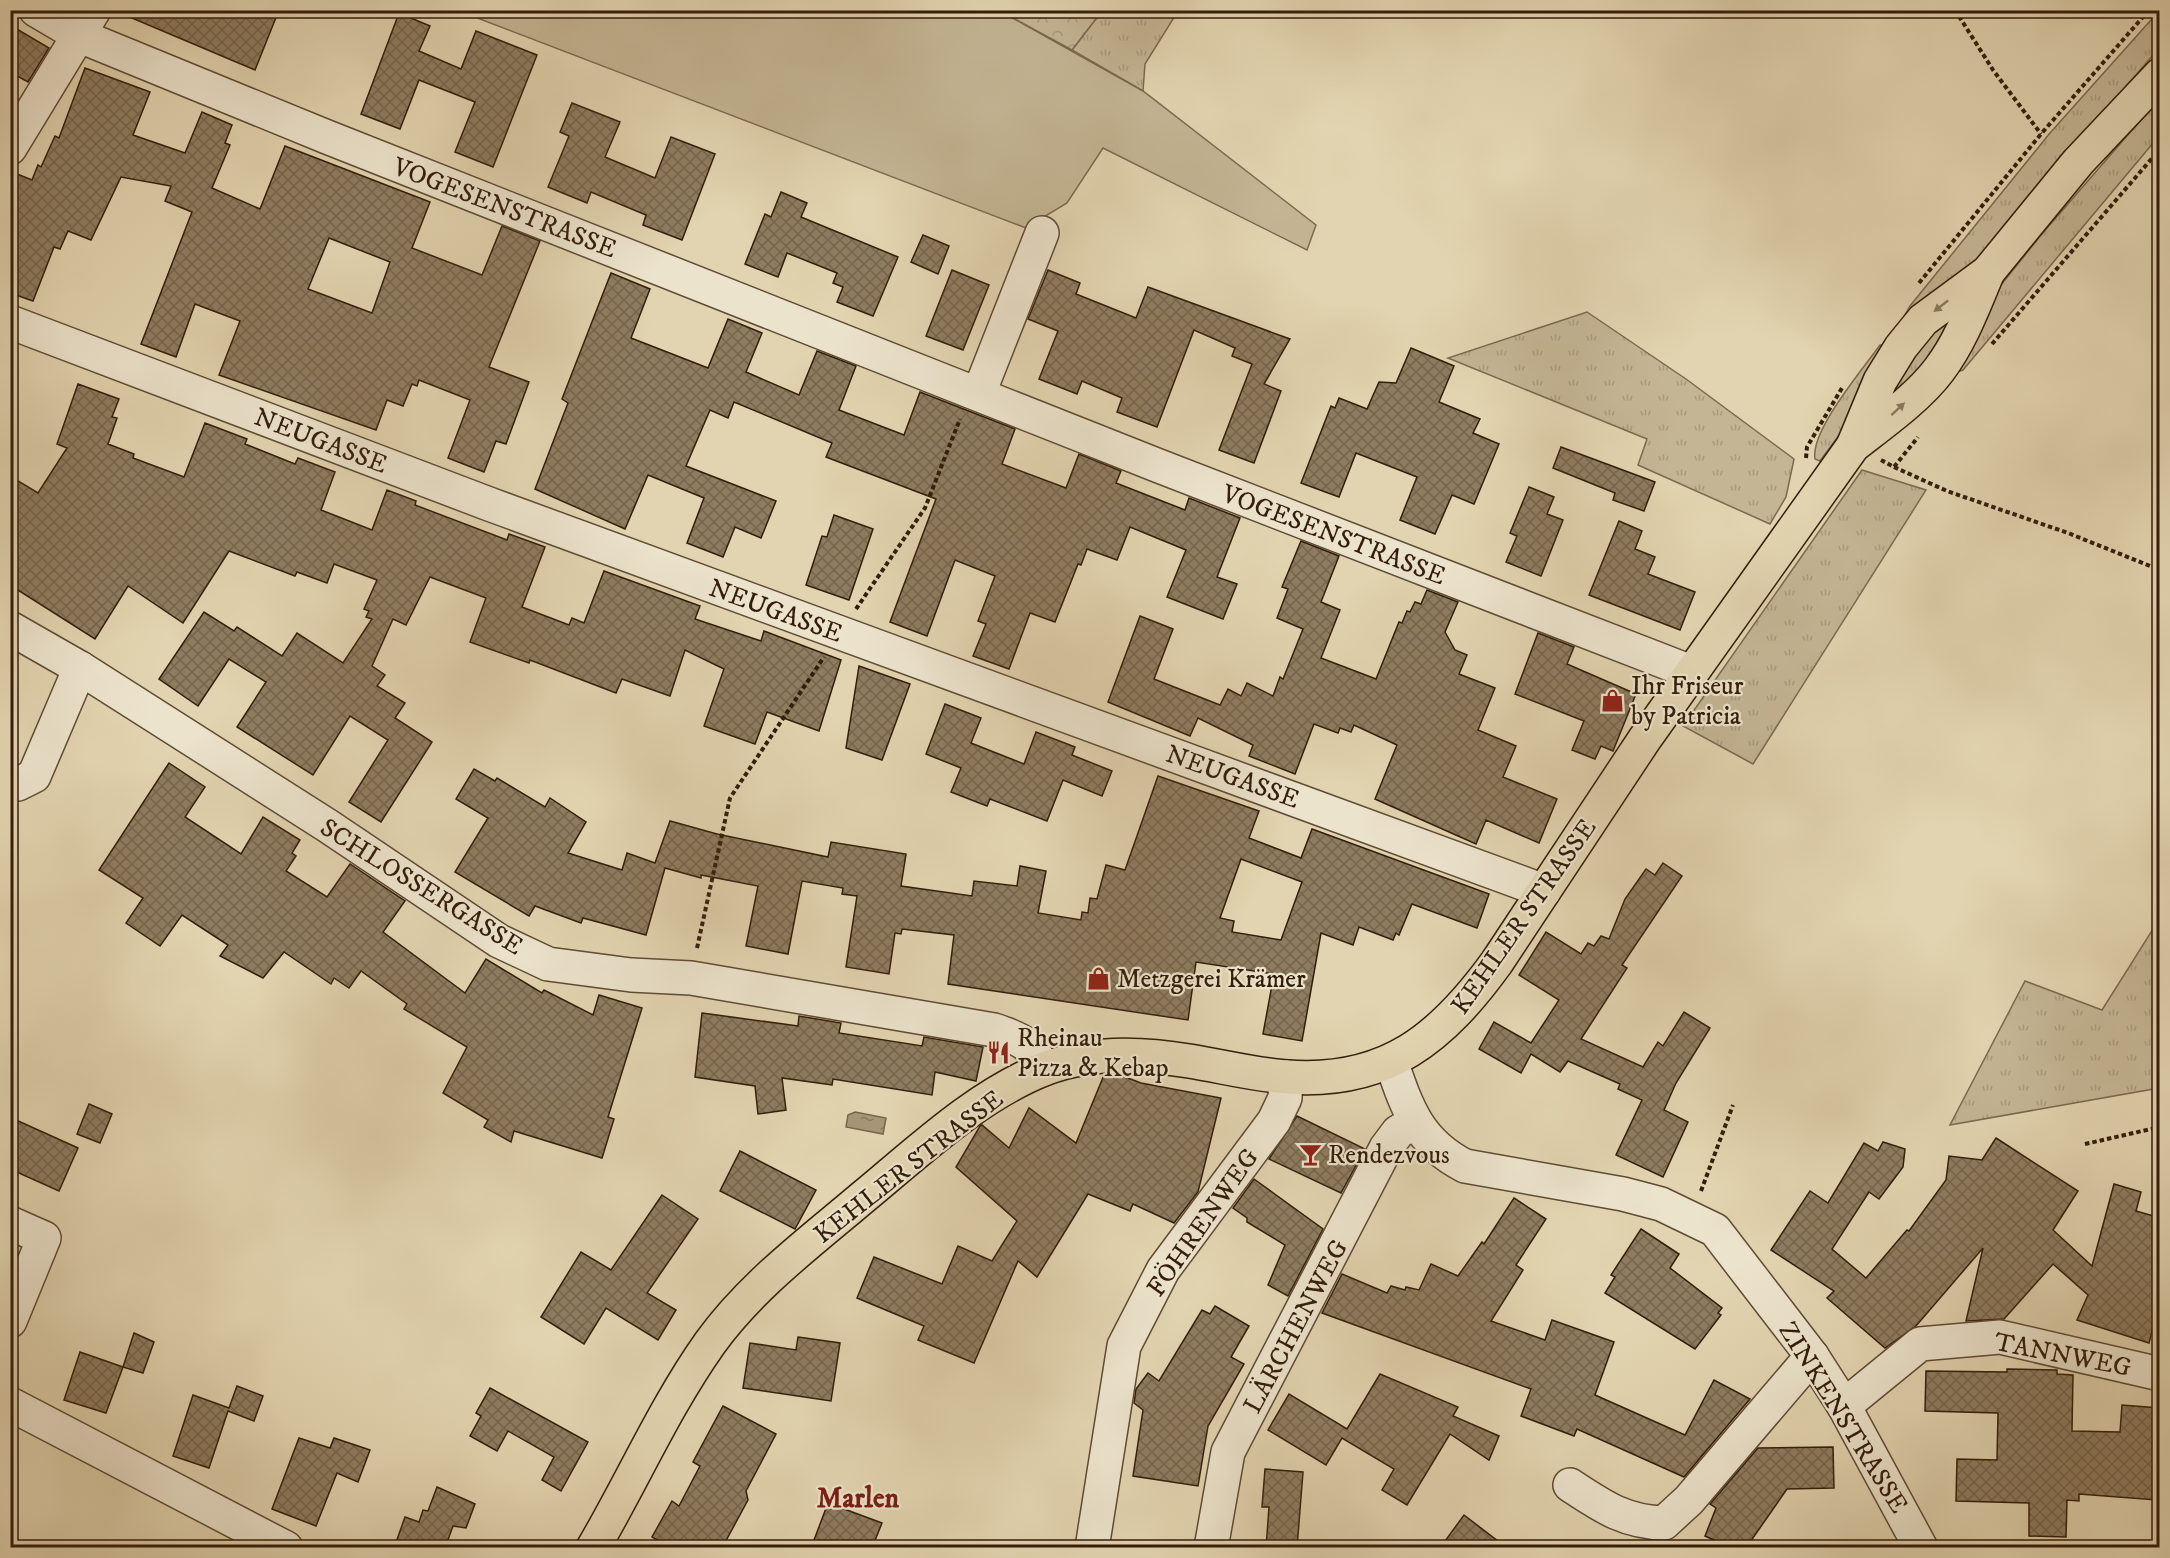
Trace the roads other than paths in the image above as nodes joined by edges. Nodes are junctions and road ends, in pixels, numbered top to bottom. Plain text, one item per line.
1 (36, 10) edge
2 (87, 23) edge
3 (2160, 75) edge
4 (10, 148) edge
5 (1042, 233) dead end
6 (1988, 272) junction
7 (10, 322) edge
8 (975, 392) junction
9 (1853, 446) junction
10 (10, 628) edge
11 (80, 668) junction
12 (1691, 672) junction
13 (10, 780) edge
14 (1544, 891) junction
15 (1391, 1061) junction
16 (1044, 1069) junction
17 (1286, 1077) junction
18 (1415, 1122) junction
19 (10, 1223) edge
20 (10, 1321) edge
21 (1812, 1356) junction
22 (2160, 1374) edge
23 (10, 1404) edge
24 (1844, 1406) junction
25 (1570, 1485) dead end
26 (286, 1548) edge
27 (593, 1548) edge
28 (1092, 1548) edge
29 (1210, 1548) edge
30 (1922, 1548) edge

1 - 2 street, VOGESENSTRASSE
2 - 4 street
2 - 8 street, VOGESENSTRASSE
3 - 6 main road
5 - 8 street
9 -> 6 main road
6 -> 9 main road
7 - 14 street, NEUGASSE
8 - 12 street, VOGESENSTRASSE
9 - 12 main road, KEHLER STRASSE
10 - 11 street, SCHLOSSERGASSE
11 - 13 street
11 - 16 street, SCHLOSSERGASSE
12 - 14 main road, KEHLER STRASSE
14 - 15 main road, KEHLER STRASSE
15 - 17 main road, KEHLER STRASSE
15 - 18 street, ZINKENSTRASSE
16 - 17 main road, KEHLER STRASSE
16 - 27 main road, KEHLER STRASSE
17 - 28 street, FÖHRENWEG
18 - 21 street, ZINKENSTRASSE
18 - 29 street, LÄRCHENWEG
19 - 20 street
21 - 24 street, ZINKENSTRASSE
21 - 25 street
22 - 24 street, TANNWEG
23 - 26 street
24 - 30 street, ZINKENSTRASSE

